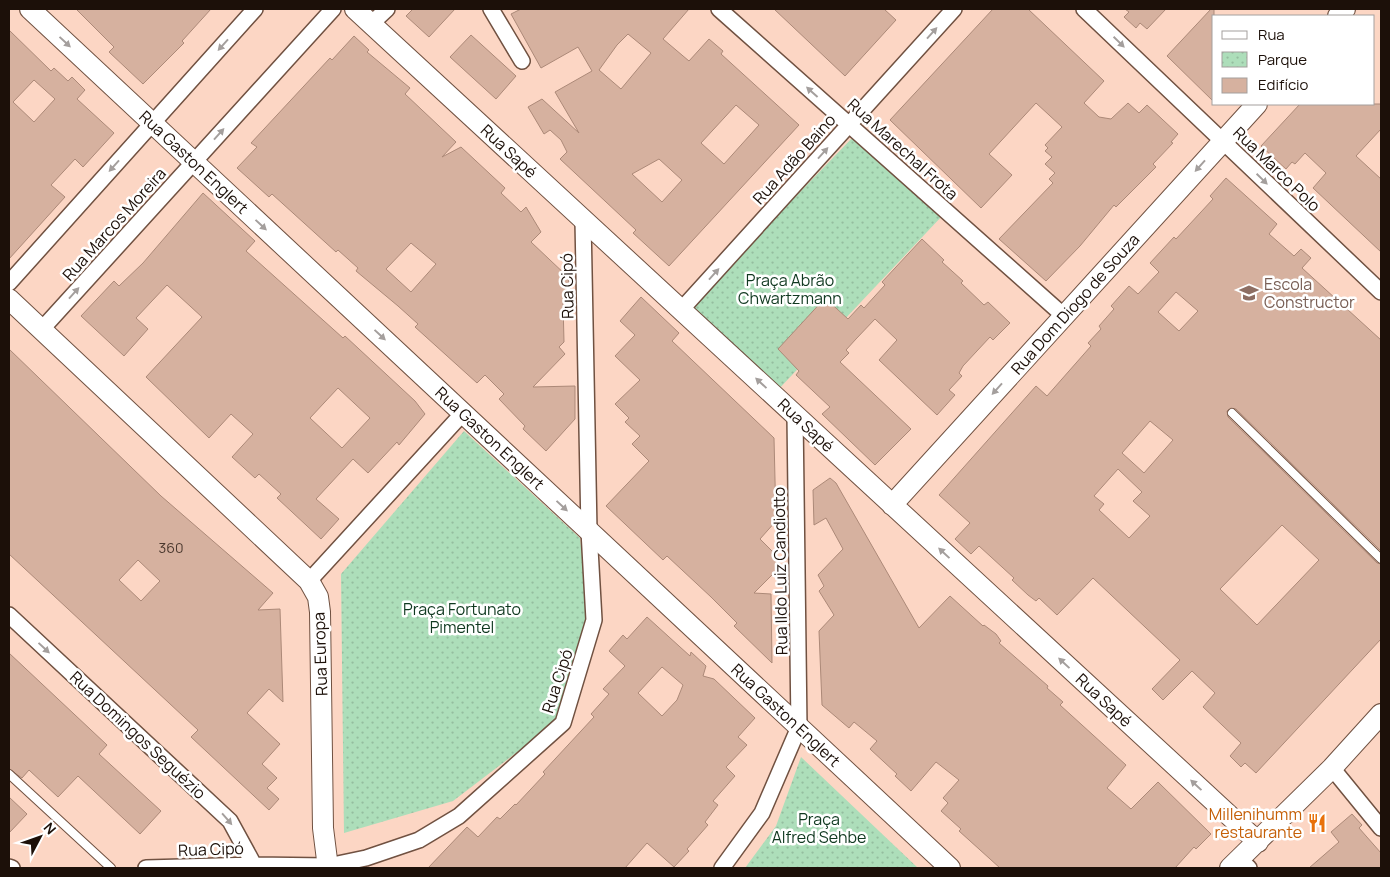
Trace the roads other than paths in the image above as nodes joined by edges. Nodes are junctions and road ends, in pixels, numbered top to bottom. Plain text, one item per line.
1 (30, 9) edge
2 (255, 9) edge
3 (333, 9) edge
4 (355, 9) edge
5 (387, 9) edge
6 (491, 9) edge
7 (719, 9) edge
8 (954, 9) edge
9 (1084, 9) edge
10 (371, 24) junction
11 (522, 61) dead end
12 (1256, 105) edge
13 (152, 123) junction
14 (849, 124) junction
15 (1223, 141) junction
16 (194, 162) junction
17 (583, 220) junction
18 (9, 283) edge
19 (1381, 292) edge
20 (9, 299) edge
21 (681, 310) junction
22 (1064, 316) junction
23 (42, 330) junction
24 (463, 413) junction
25 (1232, 413) dead end
26 (795, 415) junction
27 (892, 504) junction
28 (589, 531) junction
29 (1381, 559) edge
30 (309, 581) junction
31 (9, 615) edge
32 (1381, 714) edge
33 (799, 727) junction
34 (1332, 768) junction
35 (9, 774) edge
36 (1381, 828) edge
37 (1258, 842) junction
38 (254, 865) junction
39 (1239, 865) edge
40 (328, 867) edge
41 (111, 868) edge
42 (146, 868) edge
43 (722, 868) edge
44 (950, 868) edge

1 -> 13 street, Rua Gaston Englert
2 -> 13 street
16 -> 3 street, Rua Marcos Moreira
4 - 10 street, Rua Sapé
5 - 10 street
6 - 11 street
14 -> 7 street, Rua Marechal Frota
14 -> 8 street, Rua Adão Baino
9 -> 15 street, Rua Marco Polo
10 - 17 street, Rua Sapé
12 - 15 street, Rua Dom Diogo de Souza
13 - 16 street, Rua Gaston Englert
13 -> 18 street
21 -> 14 street, Rua Adão Baino
14 - 22 street, Rua Marechal Frota
15 -> 19 street, Rua Marco Polo
15 -> 22 street, Rua Dom Diogo de Souza
23 -> 16 street, Rua Marcos Moreira
16 -> 24 street, Rua Gaston Englert
17 - 21 street, Rua Sapé
17 - 28 street, Rua Cipó
20 - 23 street
26 -> 21 street, Rua Sapé
22 -> 27 street, Rua Dom Diogo de Souza
23 - 30 street
24 -> 28 street, Rua Gaston Englert
24 - 30 street
25 - 29 lane
26 - 27 street, Rua Sapé
26 - 33 street, Rua Ildo Luiz Candiotto
37 -> 27 street, Rua Sapé
28 - 33 street, Rua Gaston Englert
28 - 40 street, Rua Cipó
30 - 40 street, Rua Europa
31 -> 38 street, Rua Domingos Seguézio
32 - 34 street
33 - 43 street
33 - 44 street, Rua Gaston Englert
34 - 36 street
34 - 37 street
35 - 41 lane
37 - 39 street
38 - 40 street, Rua Cipó
38 - 42 street, Rua Cipó

